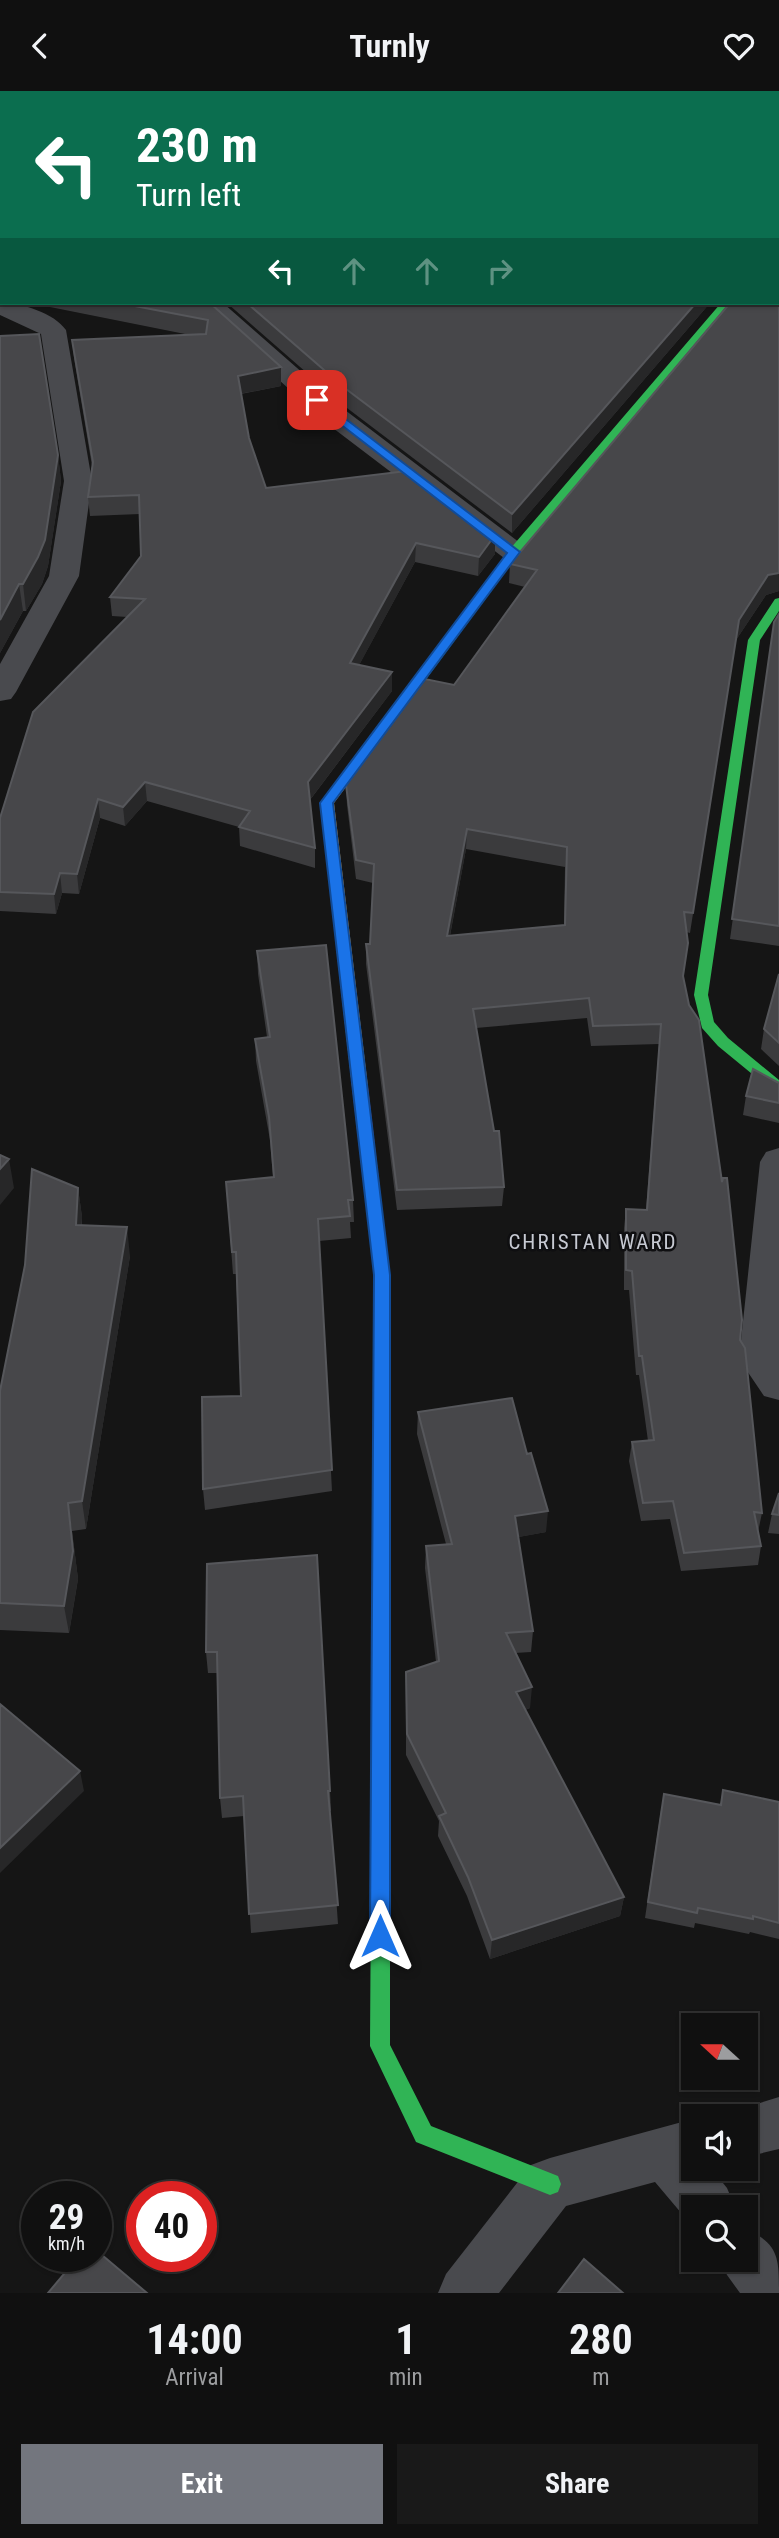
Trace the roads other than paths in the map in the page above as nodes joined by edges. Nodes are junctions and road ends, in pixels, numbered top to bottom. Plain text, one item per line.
1 (210, 305) edge
2 (724, 305) edge
3 (0, 307) edge
4 (514, 552) junction
5 (779, 602) edge
6 (0, 692) edge
7 (779, 1088) edge
8 (779, 1163) edge
9 (779, 1384) edge
10 (779, 2123) edge
11 (758, 2128) edge
12 (679, 2149) edge
13 (550, 2184) junction
14 (702, 2195) edge
15 (758, 2272) edge
16 (465, 2293) edge
17 (774, 2293) edge

1 - 4 street
2 - 4 street
3 - 6 street
4 - 13 street
5 - 7 street
8 - 9 street
10 - 11 street
12 - 13 street
12 - 14 street
13 - 16 street
15 - 17 street

